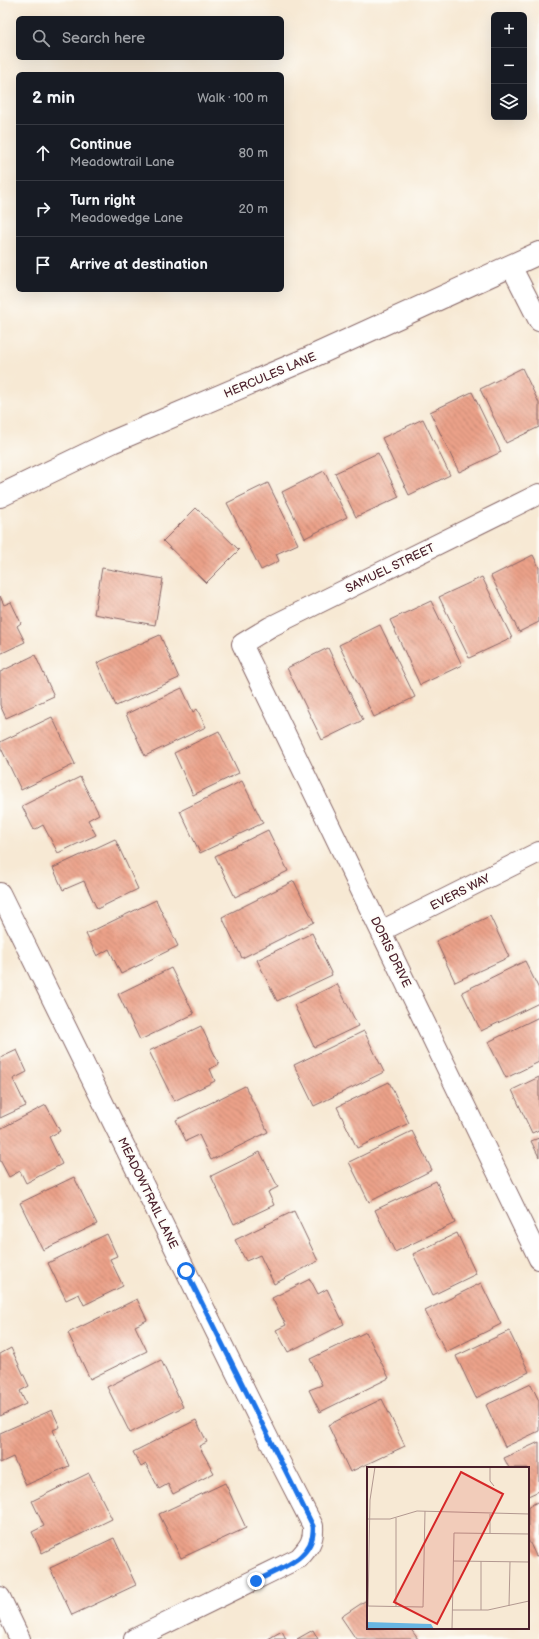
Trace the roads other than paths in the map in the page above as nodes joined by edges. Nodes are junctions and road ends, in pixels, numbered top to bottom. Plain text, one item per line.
1 (539, 253) edge
2 (511, 266) junction
3 (539, 321) edge
4 (539, 494) edge
5 (0, 496) edge
6 (242, 644) joint
7 (539, 852) edge
8 (0, 893) edge
9 (381, 931) junction
10 (539, 1259) edge
11 (0, 1597) edge
12 (20, 1639) edge
13 (134, 1639) edge

1 - 2 street, HERCULES LANE
2 - 3 street
2 - 5 street, HERCULES LANE
4 - 6 street, SAMUEL STREET
6 - 9 street, DORIS DRIVE
7 - 9 street, EVERS WAY
8 - 13 street, MEADOWTRAIL LANE
9 - 10 street, DORIS DRIVE
11 - 12 street

